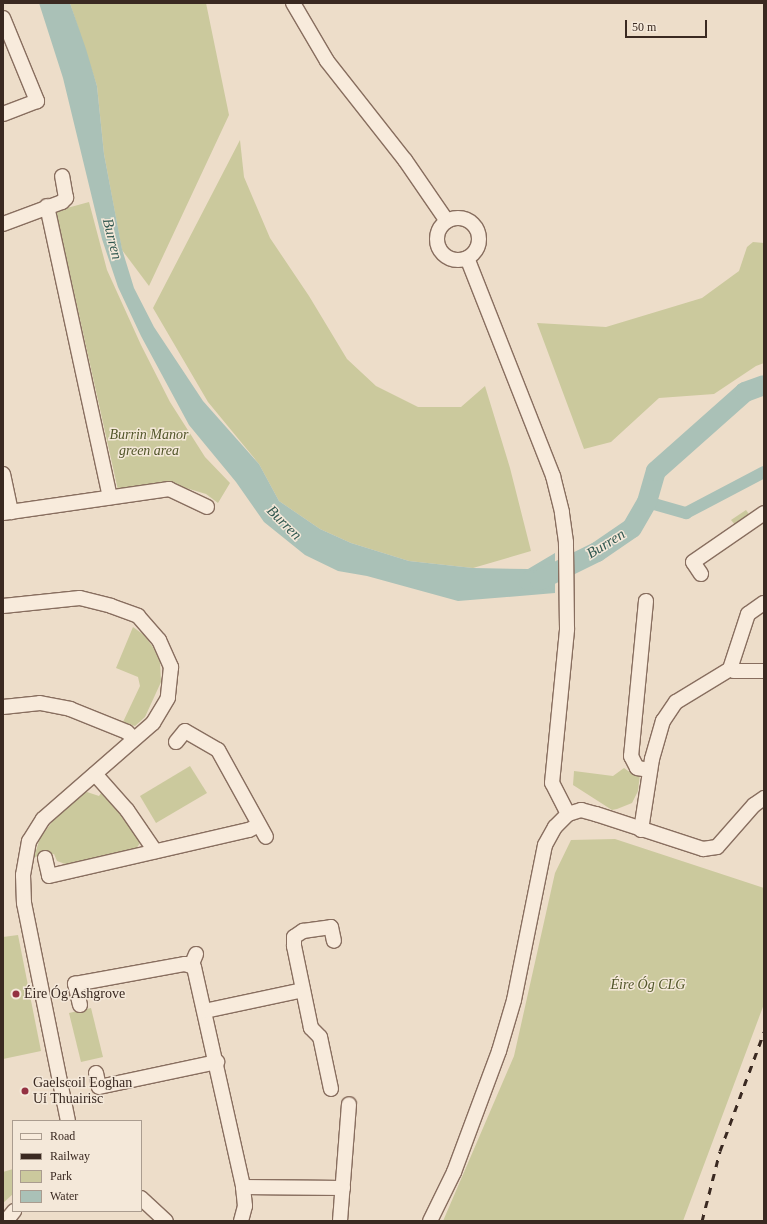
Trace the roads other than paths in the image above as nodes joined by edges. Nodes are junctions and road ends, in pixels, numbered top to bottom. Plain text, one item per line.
1 (293, 3) edge
2 (3, 18) edge
3 (3, 114) edge
4 (62, 176) dead end
5 (47, 206) junction
6 (447, 221) junction
7 (3, 224) edge
8 (467, 258) junction
9 (3, 474) edge
10 (110, 497) junction
11 (207, 507) dead end
12 (7, 512) edge
13 (764, 513) edge
14 (701, 574) dead end
15 (646, 601) dead end
16 (764, 603) edge
17 (3, 606) edge
18 (730, 669) junction
19 (764, 671) edge
20 (3, 707) edge
21 (133, 738) junction
22 (176, 742) dead end
23 (650, 770) junction
24 (94, 774) junction
25 (764, 798) edge
26 (568, 814) junction
27 (259, 825) junction
28 (641, 830) junction
29 (266, 837) dead end
30 (156, 852) junction
31 (45, 858) dead end
32 (334, 941) dead end
33 (303, 990) junction
34 (80, 1005) dead end
35 (205, 1011) junction
36 (217, 1062) junction
37 (96, 1073) dead end
38 (331, 1089) dead end
39 (349, 1104) dead end
40 (68, 1120) edge
41 (242, 1187) junction
42 (342, 1188) junction
43 (142, 1199) edge
44 (166, 1221) edge
45 (241, 1221) edge
46 (340, 1221) edge
47 (430, 1221) edge

1 - 6 street
2 - 3 street
4 - 5 street
5 - 7 street
5 - 10 street
6 - 8 street
6 - 8 street
8 - 26 street
9 - 12 street
10 - 11 street
10 - 12 street
13 - 14 street
15 - 23 street
16 - 18 street
17 - 21 street
18 - 19 street
18 - 23 street
20 - 21 street
21 - 24 street
22 - 27 street
23 - 28 street
24 - 30 street
24 - 40 street
25 - 28 street
26 - 28 street
26 - 47 street
27 - 29 street
27 - 30 street
30 - 31 street
32 - 33 street
33 - 35 street
33 - 38 street
34 - 35 street
35 - 36 street
36 - 37 street
36 - 41 street
39 - 42 street
41 - 42 street
41 - 45 street
42 - 46 street
43 - 44 street

